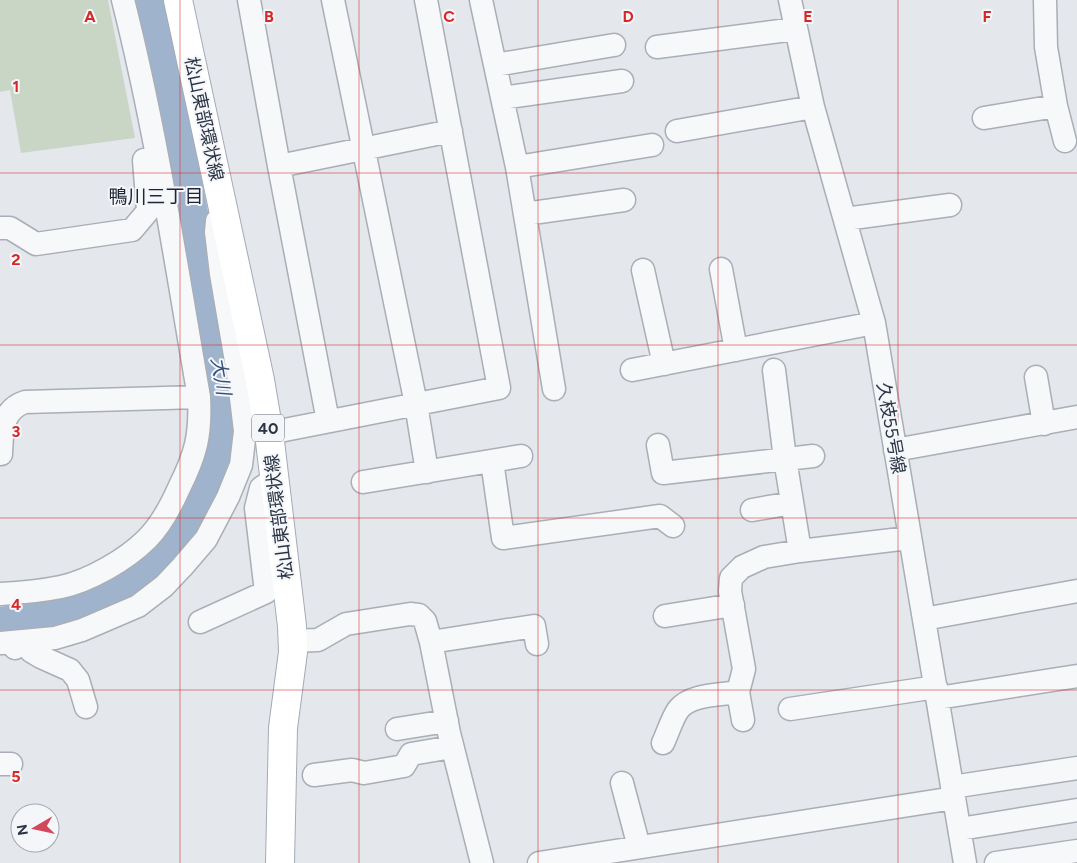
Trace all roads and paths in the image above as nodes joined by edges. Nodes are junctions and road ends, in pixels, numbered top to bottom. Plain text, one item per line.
1 (123, 0) edge
2 (178, 0) edge
3 (249, 0) edge
4 (333, 0) edge
5 (426, 0) edge
6 (481, 0) edge
7 (790, 0) edge
8 (1045, 0) edge
9 (795, 29) junction
10 (614, 45) dead end
11 (657, 47) dead end
12 (495, 65) junction
13 (622, 81) dead end
14 (144, 94) junction
15 (502, 98) junction
16 (1056, 106) junction
17 (813, 107) junction
18 (984, 118) dead end
19 (451, 131) junction
20 (677, 131) dead end
21 (1065, 141) dead end
22 (652, 145) dead end
23 (363, 148) junction
24 (279, 166) junction
25 (517, 167) junction
26 (624, 200) dead end
27 (950, 205) dead end
28 (225, 213) junction
29 (525, 214) junction
30 (845, 219) junction
31 (0, 228) edge
32 (721, 269) dead end
33 (643, 270) dead end
34 (874, 323) junction
35 (736, 350) junction
36 (664, 364) junction
37 (632, 370) dead end
38 (774, 370) dead end
39 (1036, 377) dead end
40 (554, 389) dead end
41 (199, 397) junction
42 (416, 404) junction
43 (1077, 417) edge
44 (328, 421) junction
45 (1044, 424) junction
46 (269, 433) junction
47 (658, 445) dead end
48 (895, 450) junction
49 (1, 454) edge
50 (521, 456) dead end
51 (813, 456) dead end
52 (786, 459) junction
53 (492, 461) junction
54 (426, 472) junction
55 (274, 479) junction
56 (364, 482) dead end
57 (792, 503) junction
58 (752, 510) dead end
59 (673, 526) dead end
60 (909, 538) junction
61 (800, 551) junction
62 (1077, 591) edge
63 (0, 594) edge
64 (733, 605) junction
65 (665, 616) dead end
66 (924, 619) junction
67 (200, 622) dead end
68 (292, 641) junction
69 (23, 642) junction
70 (431, 642) junction
71 (0, 643) edge
72 (537, 644) dead end
73 (0, 654) edge
74 (1077, 676) edge
75 (738, 692) junction
76 (937, 693) junction
77 (86, 707) dead end
78 (790, 709) dead end
79 (743, 720) dead end
80 (447, 721) junction
81 (396, 729) dead end
82 (663, 743) dead end
83 (452, 747) junction
84 (1077, 768) edge
85 (314, 775) dead end
86 (622, 783) dead end
87 (953, 792) junction
88 (1077, 810) edge
89 (960, 829) junction
90 (639, 847) junction
91 (1077, 851) edge
92 (280, 863) edge
93 (482, 863) edge
94 (538, 863) edge
95 (965, 863) edge
96 (996, 863) edge

1 - 14 street
2 - 28 main road, 松山東部環状線 / 40
3 - 24 street
4 - 23 street
5 - 19 street
6 - 12 street
7 - 9 street, 久枝55号線
8 - 16 street
9 - 11 street
9 - 17 street, 久枝55号線
10 - 12 street
12 - 15 street
13 - 15 street
14 - 31 street
14 - 41 street
15 - 25 street
16 - 18 street
16 - 21 street
17 - 20 street
17 - 30 street, 久枝55号線
19 - 23 street
19 - 42 street
22 - 25 street
23 - 24 street
23 - 42 street
24 - 44 street
25 - 29 street
26 - 29 street
27 - 30 street
28 - 46 main road, 松山東部環状線 / 40
28 - 69 street
29 - 40 street
30 - 34 street, 久枝55号線
32 - 35 street
33 - 36 street
34 - 35 street
34 - 48 street, 久枝55号線
35 - 36 street
36 - 37 street
38 - 52 street
39 - 45 street
41 - 49 street
41 - 63 street
42 - 44 street
42 - 54 street
43 - 45 street
44 - 46 street
45 - 48 street
46 - 55 main road, 松山東部環状線 / 40
47 - 52 street
48 - 60 street, 久枝55号線
50 - 53 street
51 - 52 street
52 - 57 street
53 - 54 street
53 - 59 street
54 - 56 street
55 - 67 street
55 - 68 main road, 松山東部環状線 / 40
57 - 58 street
57 - 61 street
60 - 61 street
60 - 66 street, 久枝55号線
61 - 64 street
62 - 66 street
64 - 65 street
64 - 75 street
66 - 76 street, 久枝55号線
68 - 70 street
68 - 92 main road, 松山東部環状線 / 40
69 - 71 street
69 - 73 street
69 - 77 street
70 - 72 street
70 - 80 street
74 - 76 street
75 - 79 street
75 - 82 street
76 - 78 street
76 - 87 street, 久枝55号線
80 - 81 street
80 - 83 street
83 - 85 street
83 - 93 street
84 - 87 street
86 - 90 street
87 - 89 street, 久枝55号線
87 - 90 street
88 - 89 street
89 - 95 street, 久枝55号線
90 - 94 street
91 - 96 street

